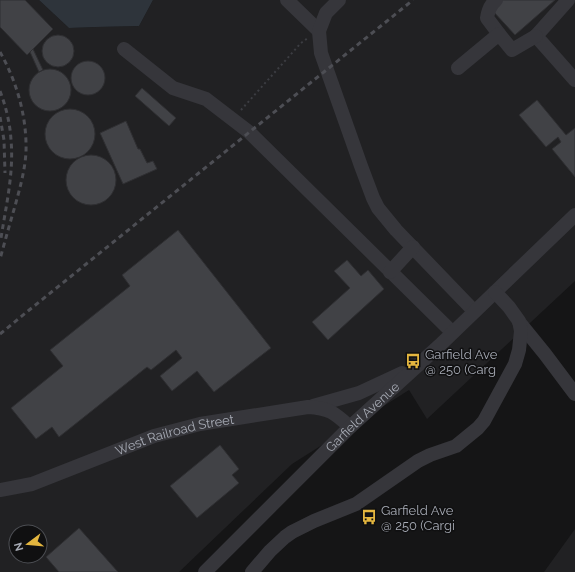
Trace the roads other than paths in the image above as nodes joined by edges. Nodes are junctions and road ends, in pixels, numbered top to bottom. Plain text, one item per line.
1 (287, 0) edge
2 (339, 0) edge
3 (496, 0) edge
4 (568, 0) edge
5 (319, 31) junction
6 (499, 34) junction
7 (536, 36) junction
8 (124, 49) dead end
9 (458, 68) dead end
10 (575, 80) edge
11 (575, 215) edge
12 (413, 247) junction
13 (390, 272) junction
14 (495, 292) junction
15 (474, 312) junction
16 (519, 322) junction
17 (452, 332) junction
18 (417, 365) junction
19 (575, 394) edge
20 (308, 407) junction
21 (350, 427) junction
22 (0, 490) edge
23 (205, 572) edge
24 (252, 572) edge

1 - 5 street
2 - 5 street
3 - 6 street
4 - 7 street
5 - 12 street
6 - 7 street
6 - 9 street
7 - 10 street
8 - 13 street
11 - 14 street, Garfield Avenue
12 - 13 street
12 - 15 street
13 - 17 street
14 - 15 street, Garfield Avenue
14 - 16 street
15 - 17 street, Garfield Avenue
16 - 19 street
16 - 24 street
17 - 18 street, Garfield Avenue
18 - 20 street
18 - 21 street, Garfield Avenue
20 - 21 street, West Railroad Street
20 - 22 street, West Railroad Street
21 - 23 street, Garfield Avenue

